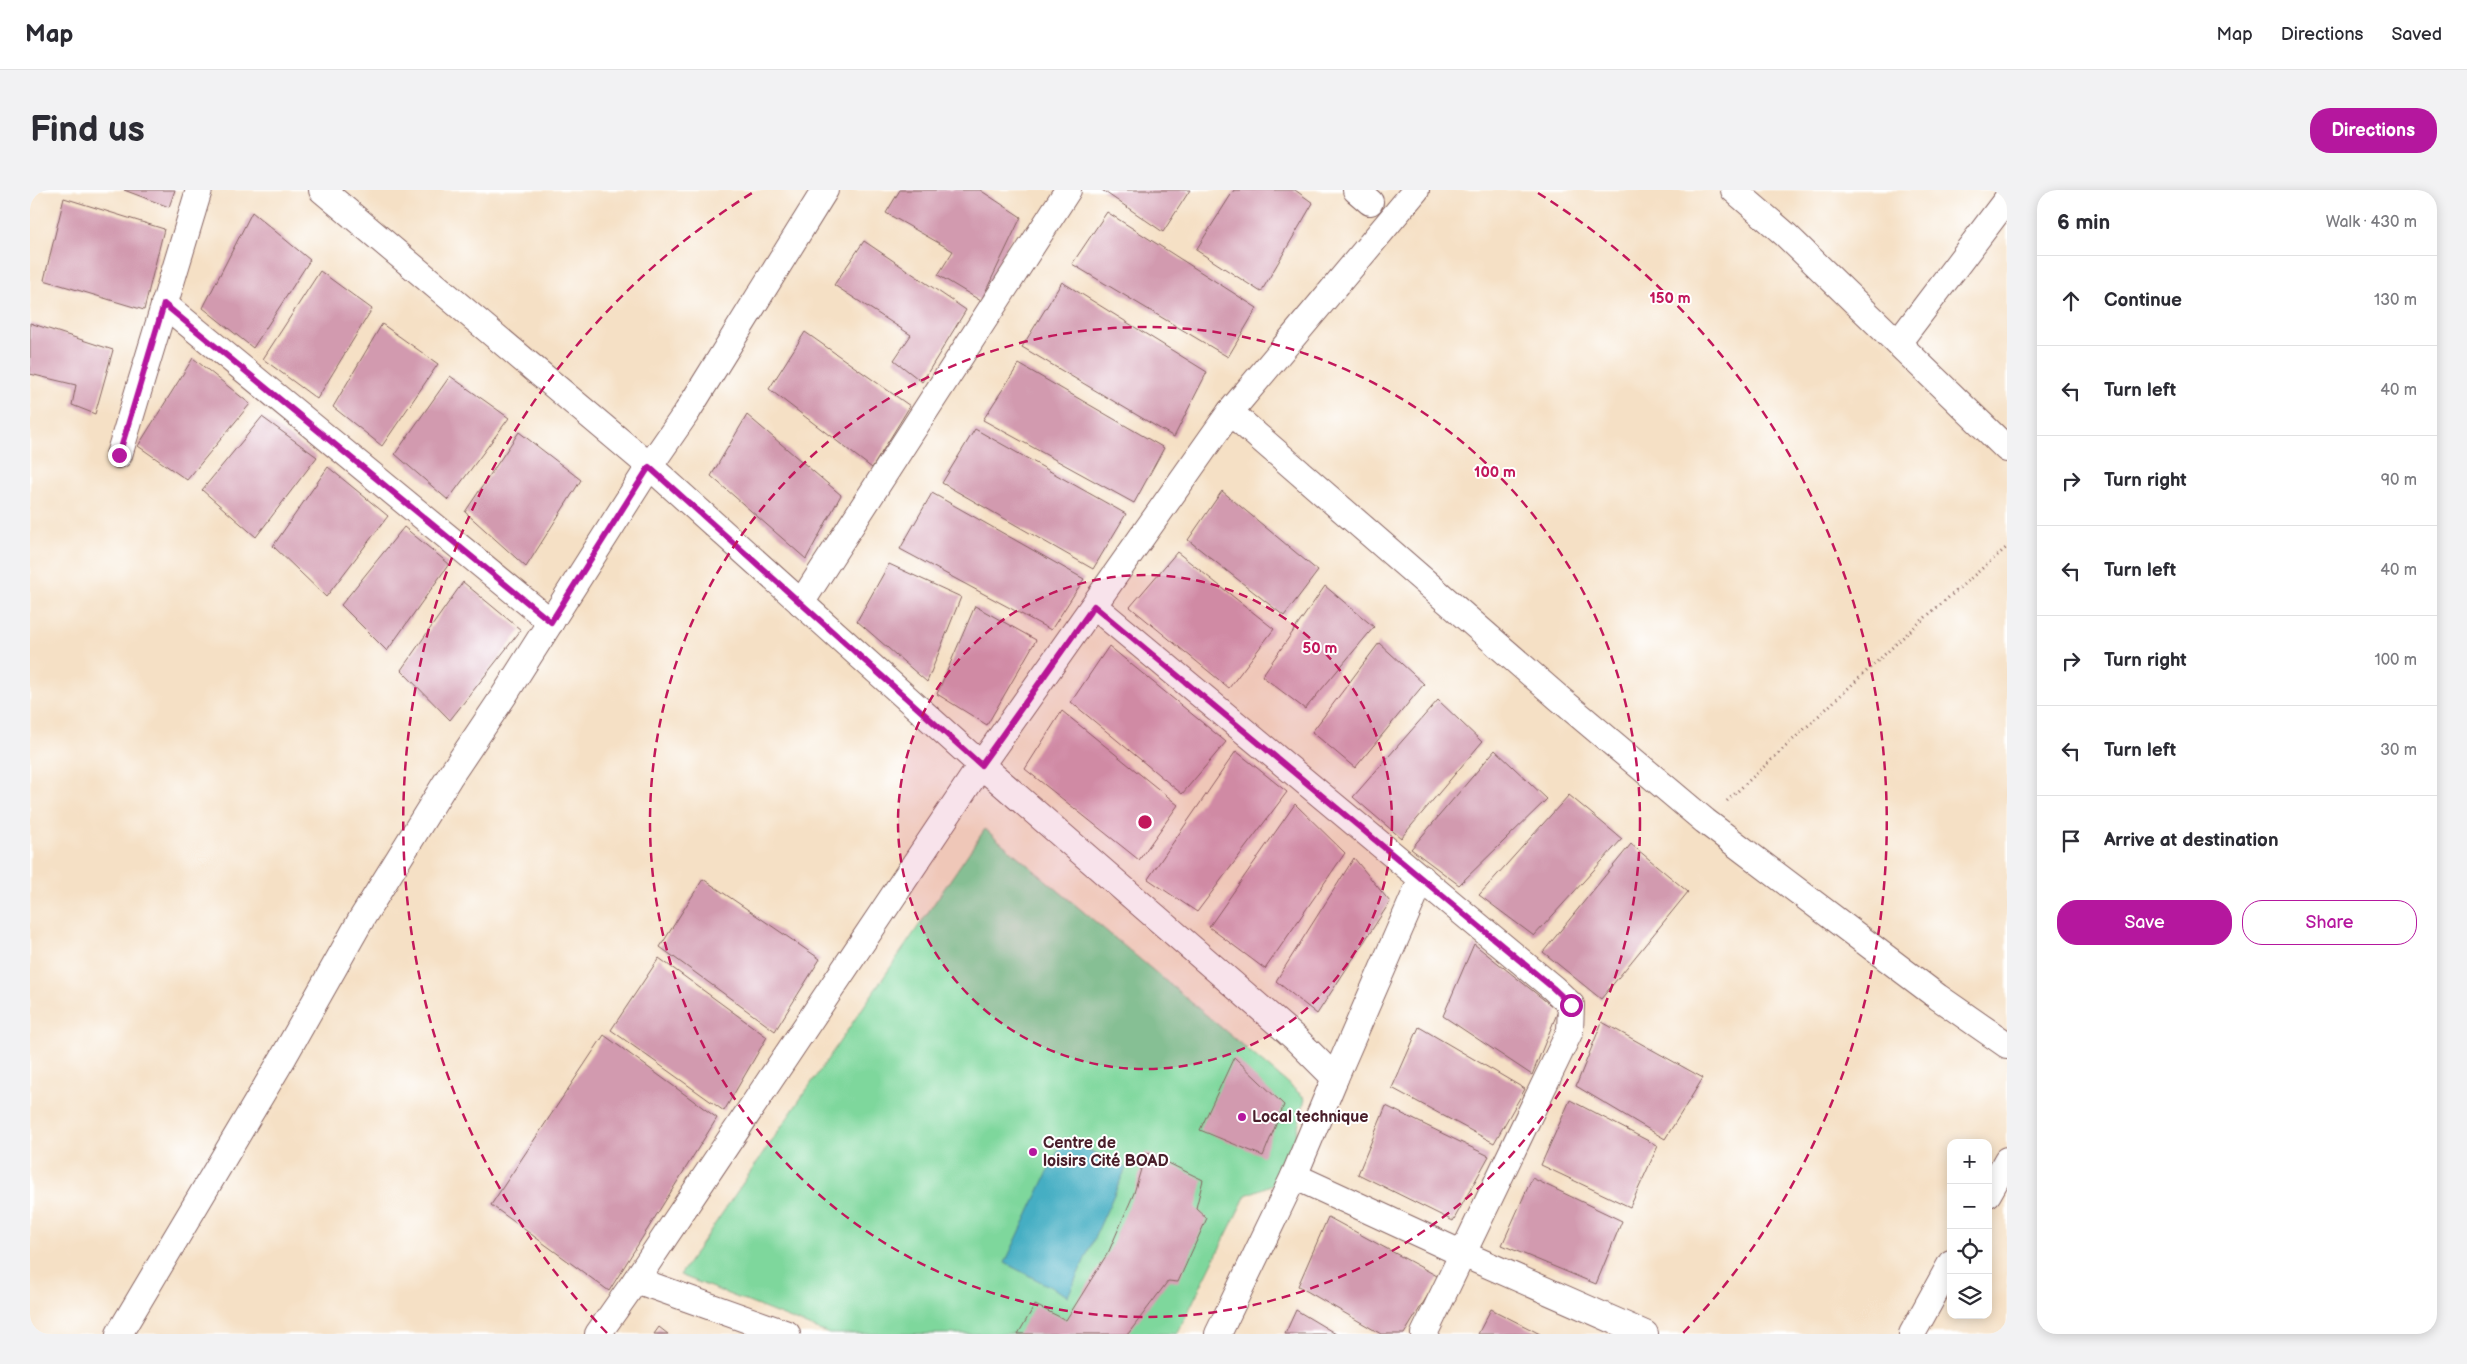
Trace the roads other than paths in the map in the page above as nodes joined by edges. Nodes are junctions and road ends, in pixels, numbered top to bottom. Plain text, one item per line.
1 (199, 190) edge
2 (322, 190) edge
3 (825, 190) edge
4 (1068, 190) edge
5 (1416, 190) edge
6 (1734, 190) edge
7 (2007, 200) edge
8 (164, 304) junction
9 (1898, 343) junction
10 (1230, 412) junction
11 (2007, 449) edge
12 (119, 455) dead end
13 (649, 467) junction
14 (801, 603) junction
15 (1094, 606) junction
16 (551, 622) junction
17 (981, 765) junction
18 (1422, 878) junction
19 (2007, 1045) edge
20 (1335, 1078) junction
21 (2007, 1160) edge
22 (1294, 1176) junction
23 (1992, 1187) edge
24 (1463, 1254) junction
25 (1947, 1270) edge
26 (636, 1280) junction
27 (1642, 1333) edge
28 (120, 1334) edge
29 (598, 1334) edge
30 (787, 1334) edge
31 (1218, 1334) edge
32 (1424, 1334) edge
33 (1912, 1334) edge

1 - 8 street
2 - 13 street
3 - 13 street
4 - 14 street
5 - 10 street
6 - 9 street
7 - 9 street
8 - 12 street
8 - 16 street
9 - 11 street
10 - 15 street
10 - 19 street
13 - 14 street
13 - 16 street
14 - 17 street
15 - 17 street
15 - 18 street
16 - 28 street
17 - 20 street
17 - 26 street
18 - 20 street
18 - 24 street
20 - 22 street
21 - 23 street
22 - 24 street
22 - 31 street
24 - 27 street
24 - 32 street
25 - 33 street
26 - 29 street
26 - 30 street

